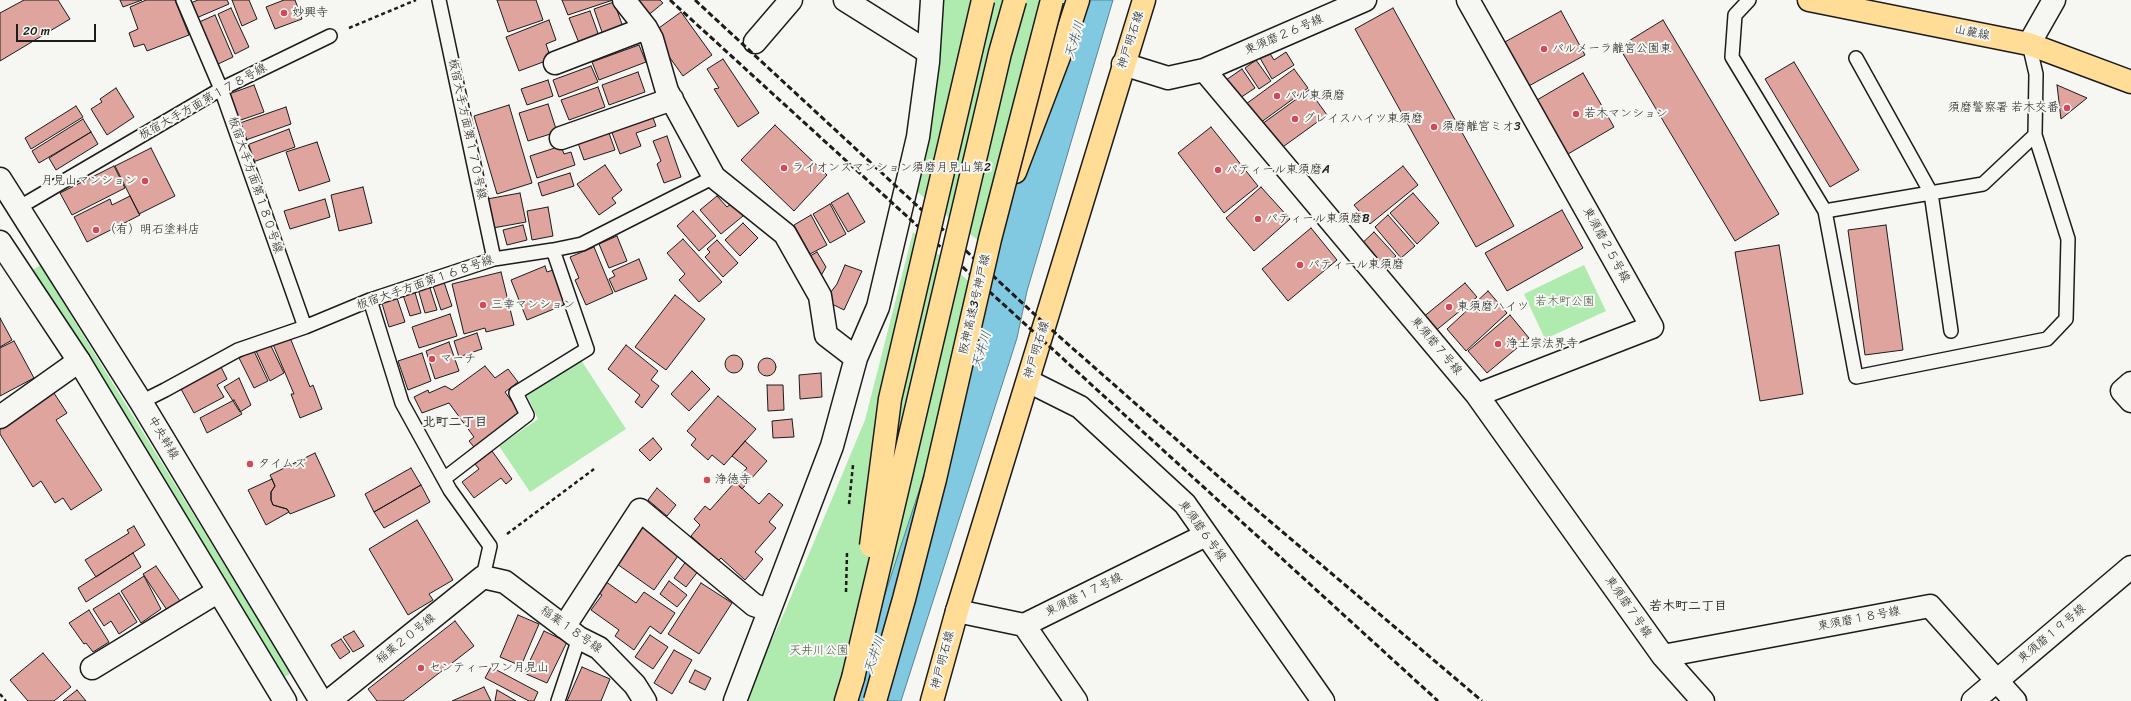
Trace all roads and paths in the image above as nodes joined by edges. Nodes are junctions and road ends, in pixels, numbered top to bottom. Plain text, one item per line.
1 (183, 0) edge
2 (416, 0) edge
3 (439, 0) edge
4 (624, 0) edge
5 (791, 0) edge
6 (845, 0) edge
7 (932, 0) edge
8 (983, 0) edge
9 (1015, 0) edge
10 (1052, 0) edge
11 (1078, 0) edge
12 (1144, 0) edge
13 (1365, 0) edge
14 (1468, 0) edge
15 (1749, 0) edge
16 (1809, 0) edge
17 (2054, 0) edge
18 (646, 28) junction
19 (330, 36) joint
20 (755, 42) dead end
21 (2029, 44) junction
22 (928, 52) junction
23 (1856, 58) dead end
24 (555, 63) dead end
25 (1123, 64) junction
26 (1204, 70) junction
27 (2131, 82) edge
28 (221, 89) junction
29 (672, 99) junction
30 (2035, 135) junction
31 (561, 138) dead end
32 (714, 177) junction
33 (0, 179) edge
34 (1931, 193) junction
35 (18, 208) junction
36 (1825, 211) junction
37 (990, 239) junction
38 (0, 242) edge
39 (552, 250) junction
40 (494, 259) junction
41 (370, 300) junction
42 (305, 327) junction
43 (1951, 331) dead end
44 (856, 358) junction
45 (79, 361) junction
46 (1028, 381) junction
47 (2131, 383) edge
48 (1477, 395) junction
49 (2131, 401) edge
50 (141, 402) junction
51 (0, 417) edge
52 (853, 464) dead end
53 (594, 469) dead end
54 (445, 478) junction
55 (849, 508) dead end
56 (1206, 535) junction
57 (490, 546) junction
58 (846, 552) dead end
59 (2131, 567) edge
60 (483, 577) junction
61 (217, 592) junction
62 (846, 598) dead end
63 (769, 610) junction
64 (957, 611) junction
65 (1024, 625) junction
66 (572, 633) junction
67 (1663, 656) junction
68 (92, 668) dead end
69 (853, 678) junction
70 (1997, 680) junction
71 (0, 694) edge
72 (6, 701) edge
73 (285, 701) edge
74 (321, 701) edge
75 (328, 701) edge
76 (558, 701) edge
77 (645, 701) edge
78 (735, 701) edge
79 (846, 701) edge
80 (875, 701) edge
81 (932, 701) edge
82 (1076, 701) edge
83 (1323, 701) edge
84 (1703, 701) edge
85 (1973, 701) edge
86 (2015, 701) edge

1 - 28 lane, 板宿大手方面第１８０号線
2 - 19 path
3 - 40 lane, 板宿大手方面第１７０号線
4 - 18 street
5 - 20 street
6 - 22 street
7 - 22 street
8 - 69 main road, bridge
9 - 69 main road, bridge
10 - 37 main road, 阪神高速3号神戸線, bridge
11 - 37 main road, bridge
12 - 25 main road, 神戸明石線
13 - 26 street, 東須磨２６号線
14 - 48 street, 東須磨２５号線
15 - 36 lane
16 - 21 main road, 山麓線
17 - 21 street
18 - 24 street
18 - 29 street
19 - 28 lane, 板宿大手方面第１７８号線
21 - 27 main road, 山麓線
21 - 30 lane
22 - 44 street
23 - 34 lane
25 - 26 street
25 - 46 main road, 神戸明石線
26 - 48 street, 東須磨７号線
28 - 35 lane, 板宿大手方面第１７８号線
28 - 42 lane, 板宿大手方面第１８０号線
29 - 31 street
29 - 32 street
30 - 34 lane
30 - 36 lane
32 - 39 lane, 板宿大手方面第１６８号線
32 - 44 street
33 - 35 street, 中央幹線
34 - 36 lane
34 - 43 lane
35 - 50 street, 中央幹線
37 - 80 main road, 阪神高速3号神戸線, bridge
38 - 45 street
39 - 40 lane, 板宿大手方面第１６８号線
39 - 54 lane
40 - 41 lane, 板宿大手方面第１６８号線
41 - 42 lane, 板宿大手方面第１６８号線
41 - 54 lane
42 - 50 lane, 板宿大手方面第１６８号線
44 - 63 street
45 - 51 street
45 - 61 street
46 - 56 street, 東須磨６号線
46 - 64 main road, 神戸明石線
47 - 49 street
48 - 67 street, 東須磨７号線
50 - 74 street, 中央幹線
52 - 55 path
53 - 57 path
54 - 57 lane
56 - 65 street, 東須磨１７号線
56 - 83 street, 東須磨６号線
57 - 60 lane
58 - 62 path
59 - 70 street, 東須磨１９号線
60 - 66 street, 稲葉１８号線
60 - 75 street, 稲葉２０号線
61 - 68 street
61 - 73 street
63 - 66 street
63 - 78 street
64 - 65 street
64 - 81 main road, 神戸明石線
65 - 82 street
66 - 76 lane
66 - 77 street, 稲葉１８号線
67 - 70 street, 東須磨１８号線
67 - 84 street, 東須磨７号線
69 - 79 main road
70 - 85 street, 東須磨１９号線
70 - 86 street, 東須磨１８号線
71 - 72 path

